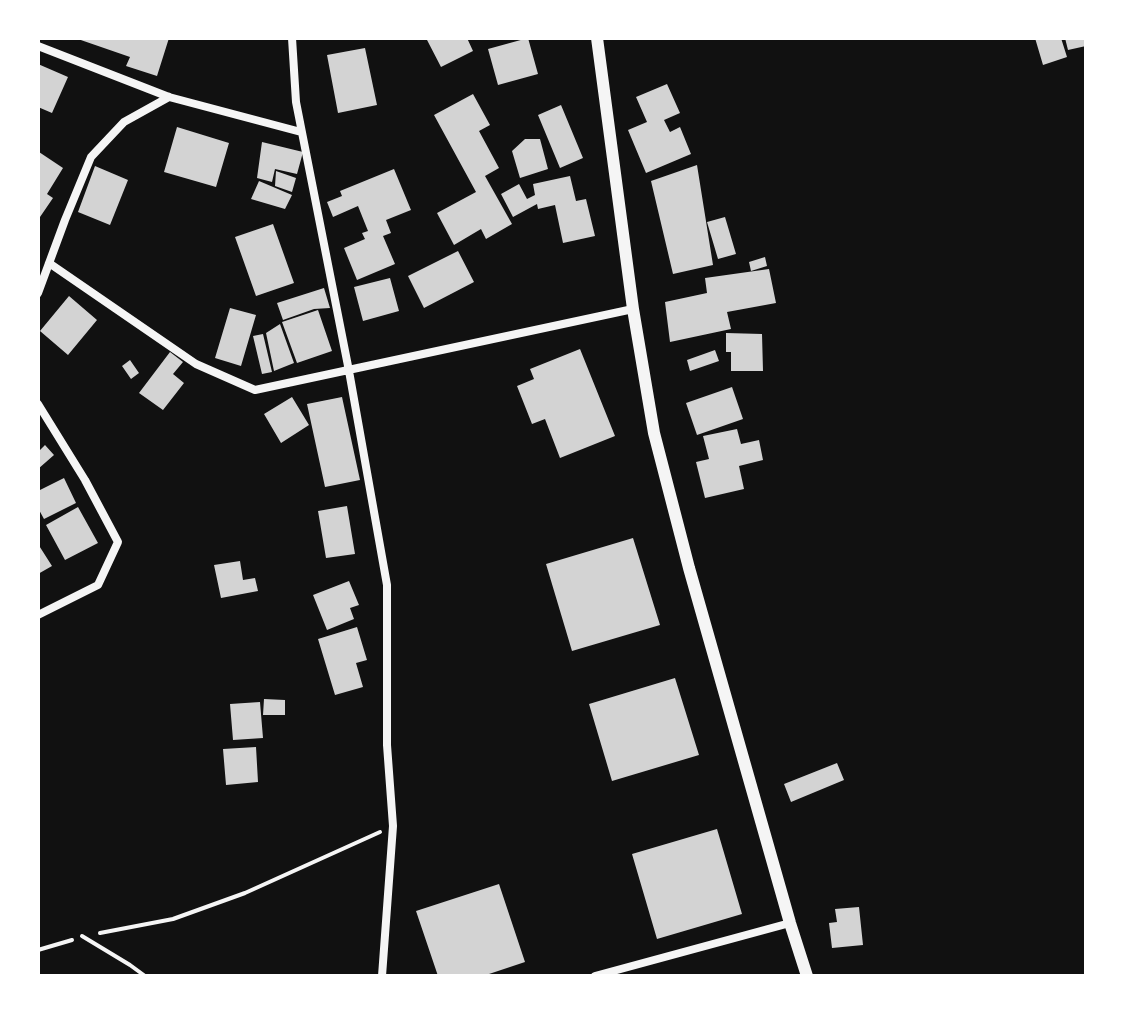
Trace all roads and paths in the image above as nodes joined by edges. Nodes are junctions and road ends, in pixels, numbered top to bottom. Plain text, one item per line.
1 (292, 38) edge
2 (597, 38) edge
3 (41, 43) edge
4 (169, 97) junction
5 (301, 132) junction
6 (49, 263) junction
7 (38, 293) edge
8 (633, 309) junction
9 (349, 371) junction
10 (38, 404) edge
11 (38, 615) edge
12 (393, 826) junction
13 (790, 923) junction
14 (82, 936) junction
15 (38, 950) edge
16 (145, 976) edge
17 (382, 976) edge
18 (595, 976) edge
19 (807, 976) edge

1 - 5 street
2 - 8 main road
3 - 4 street
4 - 5 street
4 - 6 street
5 - 9 street
6 - 7 street
6 - 9 street
8 - 9 street
8 - 13 main road
9 - 12 street
10 - 11 street
12 - 14 path
12 - 17 street
13 - 18 street
13 - 19 main road
14 - 15 path
14 - 16 lane

